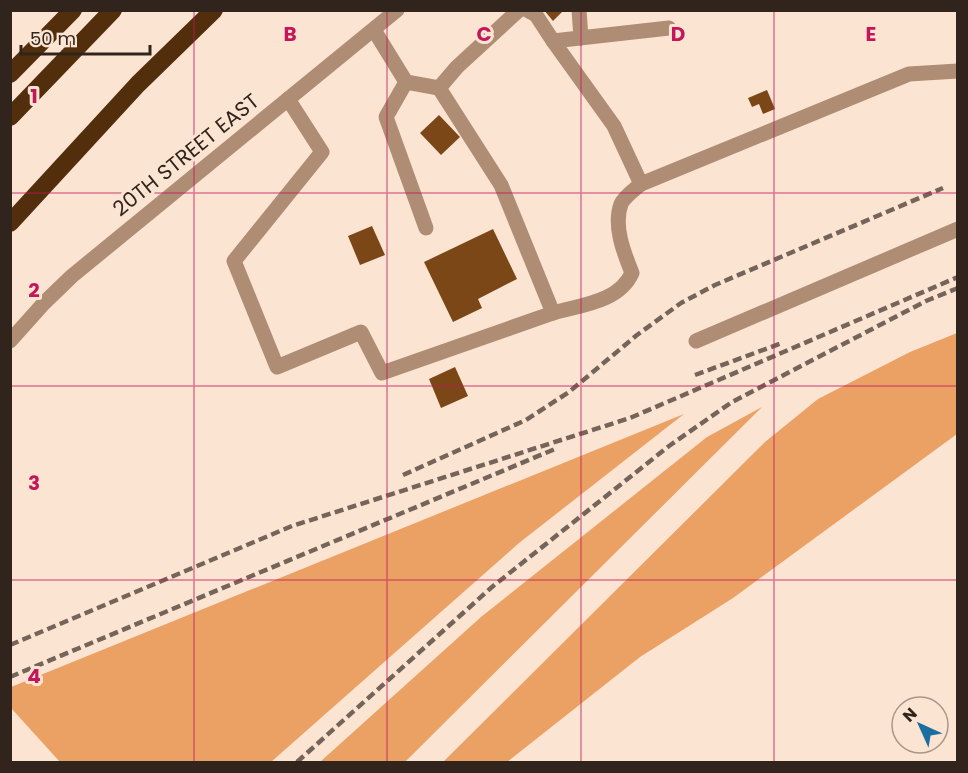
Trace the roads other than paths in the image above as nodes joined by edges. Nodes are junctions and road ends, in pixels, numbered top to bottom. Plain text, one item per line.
1 (73, 10) edge
2 (113, 10) edge
3 (214, 10) edge
4 (397, 10) edge
5 (519, 10) edge
6 (527, 10) edge
7 (579, 10) edge
8 (669, 28) dead end
9 (374, 30) junction
10 (581, 38) junction
11 (553, 41) junction
12 (957, 71) edge
13 (10, 74) edge
14 (406, 82) junction
15 (439, 88) junction
16 (288, 99) junction
17 (10, 117) edge
18 (641, 184) junction
19 (10, 223) edge
20 (426, 228) dead end
21 (957, 229) edge
22 (553, 313) junction
23 (10, 341) edge
24 (696, 341) dead end

1 - 13 highway
2 - 17 highway
3 - 19 highway
4 - 9 street, 20TH STREET EAST
5 - 15 street
6 - 11 street
7 - 10 street
8 - 10 street
9 - 14 street
9 - 16 street, 20TH STREET EAST
10 - 11 street
11 - 18 street
12 - 18 street
14 - 15 street
14 - 20 street
15 - 22 street
16 - 22 street
16 - 23 street, 20TH STREET EAST
18 - 22 street
21 - 24 street

